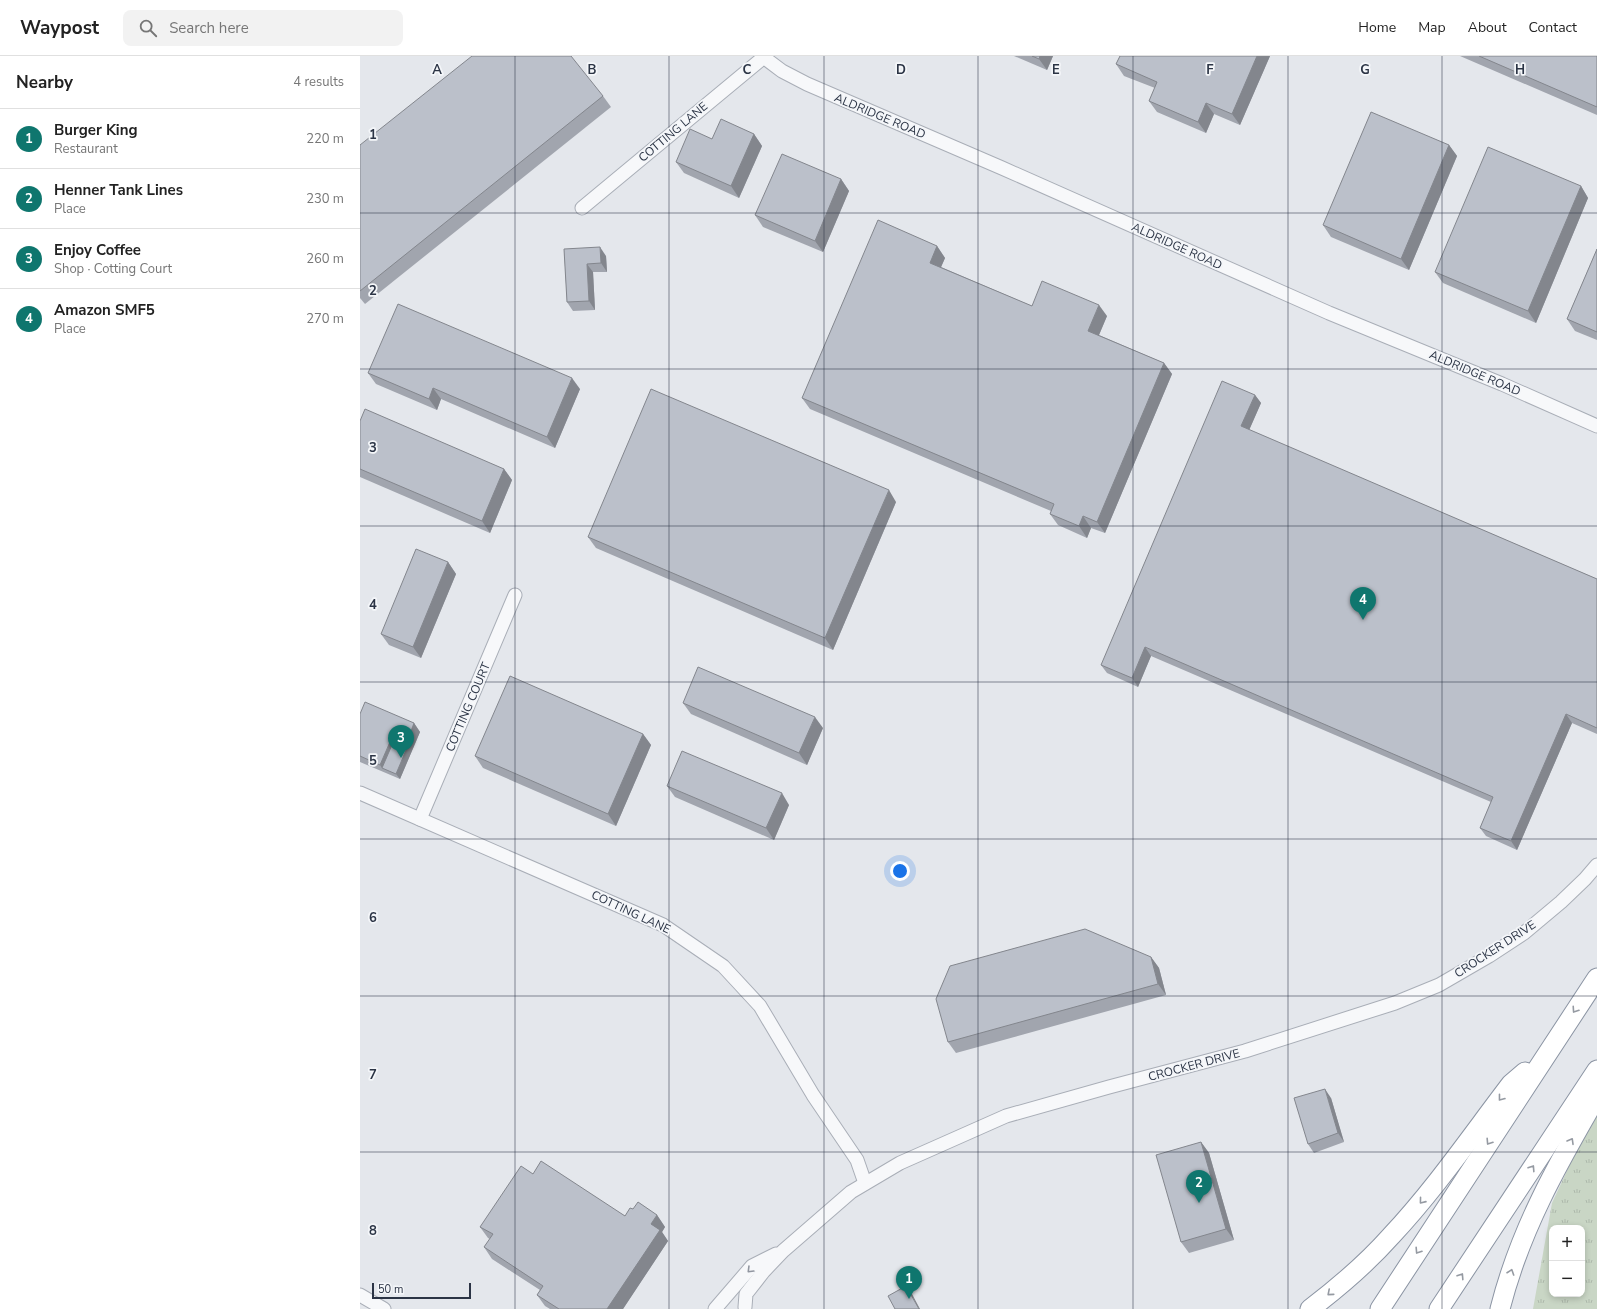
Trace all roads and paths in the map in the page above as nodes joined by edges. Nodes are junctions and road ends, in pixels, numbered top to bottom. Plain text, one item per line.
1 (763, 57) edge
2 (582, 208) dead end
3 (1597, 426) edge
4 (515, 595) dead end
5 (360, 793) edge
6 (420, 819) junction
7 (1597, 865) edge
8 (1597, 978) edge
9 (1548, 1051) junction
10 (1597, 1070) edge
11 (1597, 1096) edge
12 (865, 1183) junction
13 (783, 1251) junction
14 (360, 1294) edge
15 (744, 1308) edge
16 (384, 1309) edge
17 (715, 1309) edge
18 (1310, 1309) edge
19 (1380, 1309) edge
20 (1439, 1309) edge
21 (1500, 1309) edge

1 - 2 street, COTTING LANE
1 - 3 street, ALDRIDGE ROAD
4 - 6 street, COTTING COURT
5 - 6 street, COTTING LANE
6 - 12 street, COTTING LANE
7 - 12 street, CROCKER DRIVE
8 -> 9 highway
9 -> 18 highway
9 -> 19 highway
20 -> 10 highway
21 -> 11 highway
12 - 13 street, CROCKER DRIVE
13 - 15 street, CROCKER DRIVE
13 -> 17 street, CROCKER DRIVE
14 - 16 street

